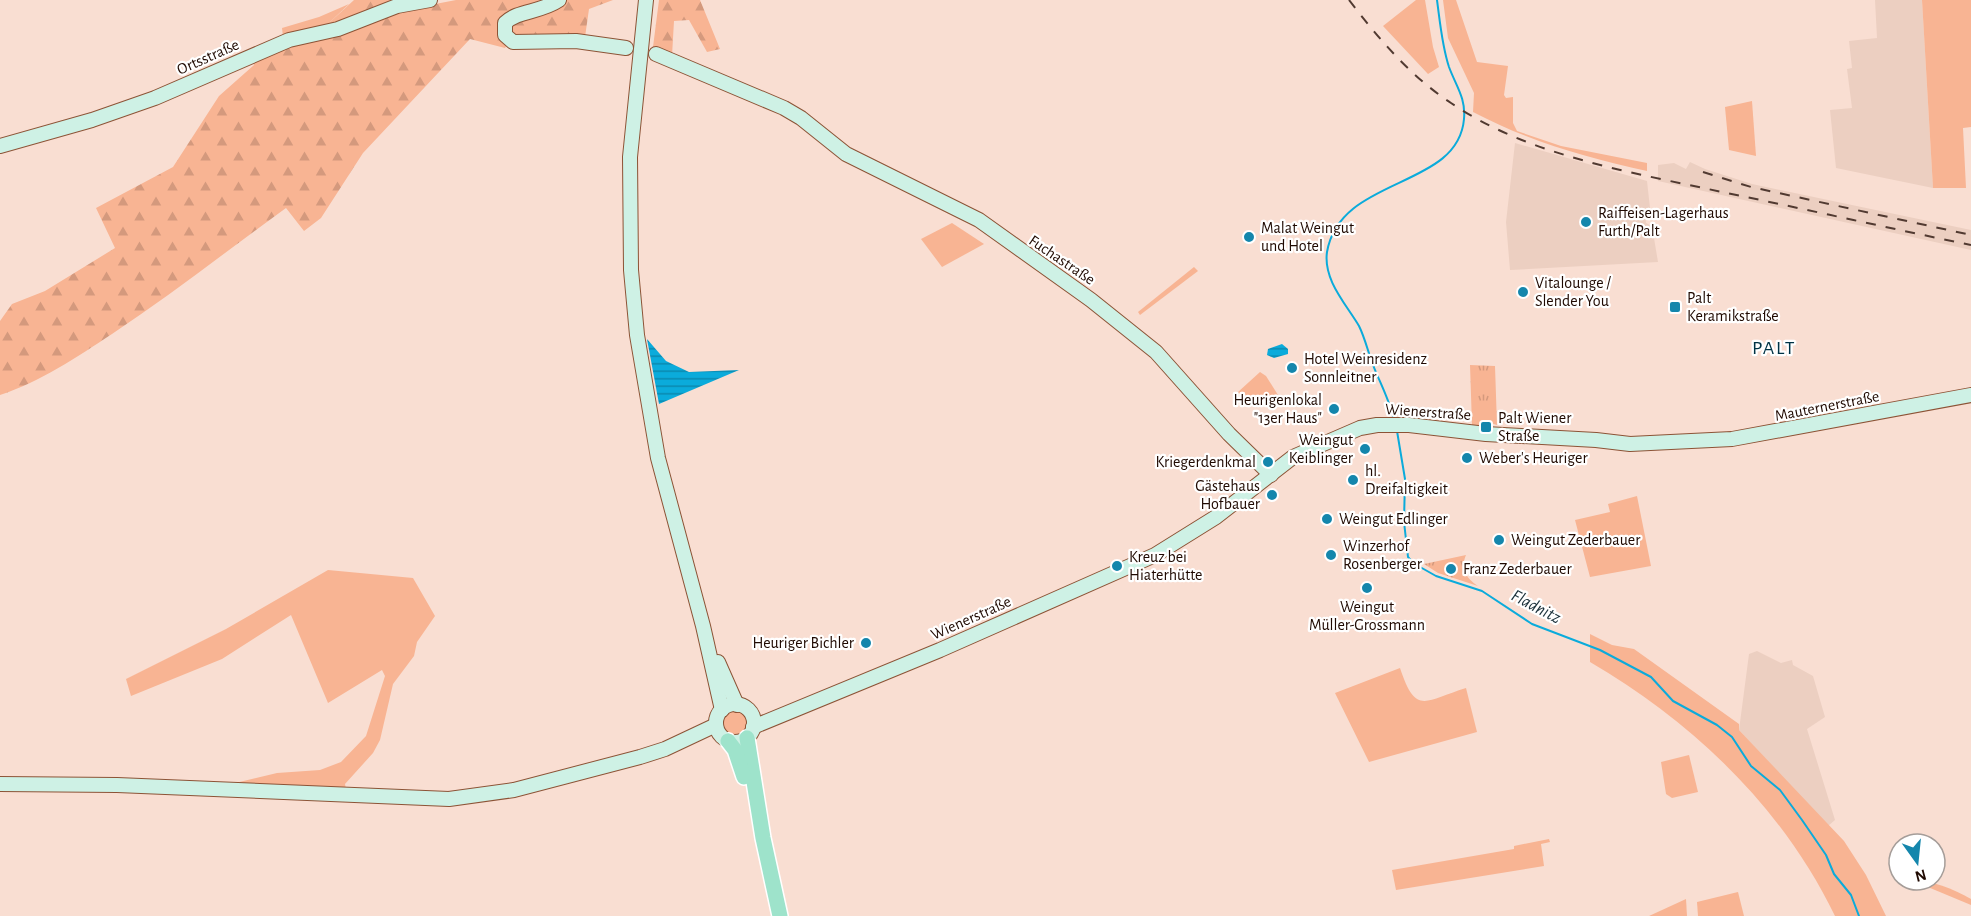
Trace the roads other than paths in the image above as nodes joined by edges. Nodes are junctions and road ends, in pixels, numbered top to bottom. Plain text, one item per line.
1 (430, 0) edge
2 (559, 0) edge
3 (646, 0) edge
4 (626, 48) dead end
5 (656, 54) dead end
6 (0, 146) edge
7 (1971, 395) edge
8 (1688, 440) joint
9 (1271, 475) junction
10 (704, 626) junction
11 (737, 705) junction
12 (722, 710) junction
13 (750, 726) junction
14 (722, 734) junction
15 (0, 784) edge
16 (763, 838) junction
17 (780, 916) edge

1 - 6 street, Ortsstraße
2 - 4 street
3 - 10 street
5 - 9 street, Fuchastraße
7 - 8 street, Mauternerstraße
8 - 9 street, Wienerstraße
9 - 13 street, Wienerstraße
10 - 11 street
10 - 12 street
11 - 12 street
11 - 13 street
12 - 14 street
13 - 14 street, Wienerstraße
13 - 16 main road
14 - 15 street, Wienerstraße
14 - 16 main road
16 - 17 main road

